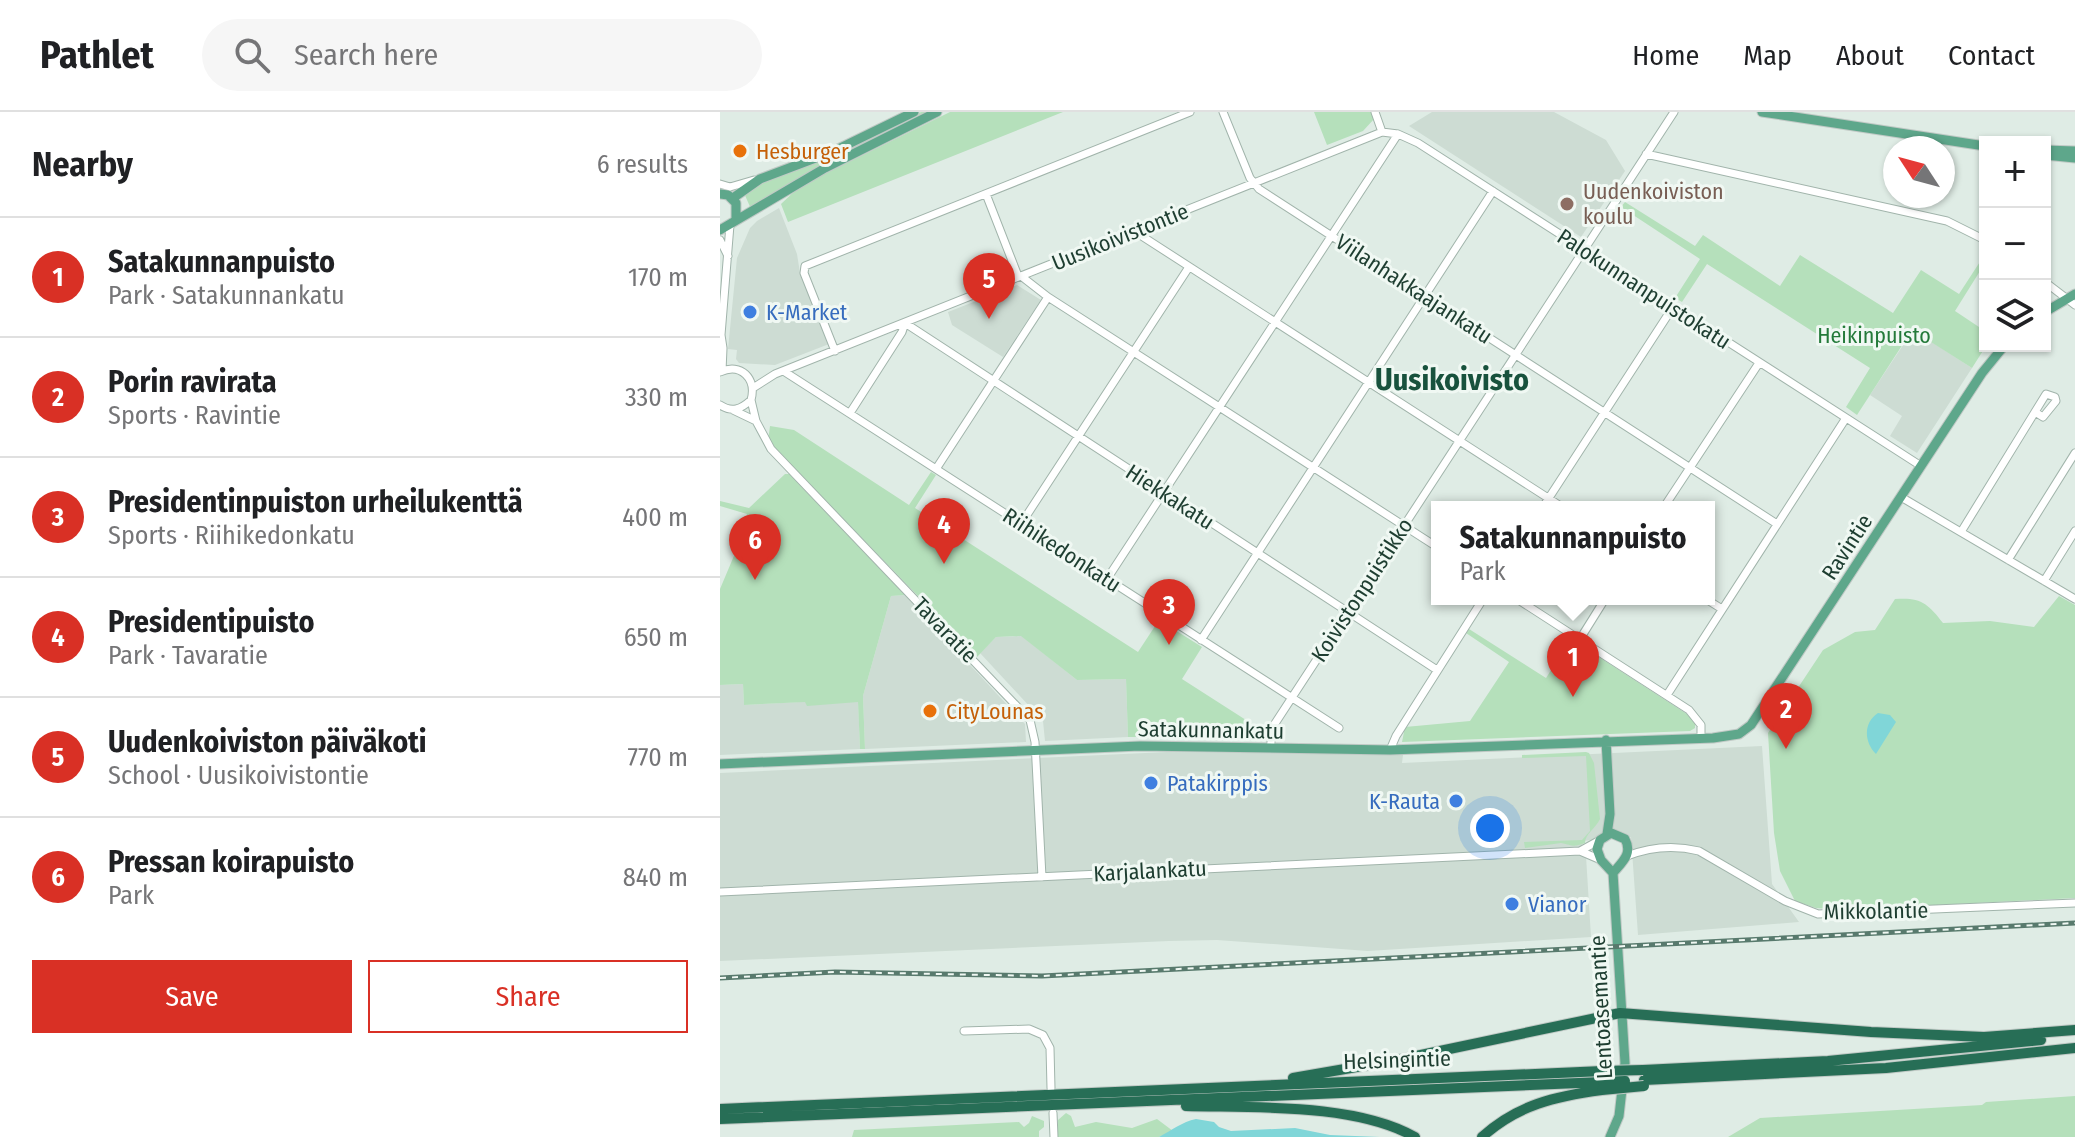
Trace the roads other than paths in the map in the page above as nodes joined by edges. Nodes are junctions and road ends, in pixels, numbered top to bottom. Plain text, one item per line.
1 (914, 112) edge
2 (937, 112) edge
3 (1190, 112) edge
4 (1223, 112) edge
5 (1375, 112) edge
6 (1665, 112) edge
7 (1674, 112) edge
8 (1762, 112) edge
9 (1793, 112) edge
10 (1837, 124) junction
11 (1662, 127) junction
12 (1382, 132) junction
13 (1398, 134) junction
14 (1979, 145) edge
15 (2075, 151) edge
16 (2051, 153) edge
17 (1646, 154) junction
18 (2051, 154) edge
19 (2075, 158) edge
20 (760, 179) junction
21 (1253, 183) junction
22 (720, 184) edge
23 (1493, 191) junction
24 (986, 194) junction
25 (727, 196) edge
26 (733, 222) junction
27 (720, 230) edge
28 (1134, 231) junction
29 (1331, 236) junction
30 (1979, 237) edge
31 (720, 240) edge
32 (1583, 250) junction
33 (728, 256) junction
34 (1189, 267) junction
35 (1020, 276) junction
36 (2051, 286) edge
37 (1425, 296) junction
38 (1048, 297) junction
39 (2072, 300) edge
40 (1673, 307) junction
41 (2051, 309) edge
42 (1275, 322) junction
43 (905, 323) junction
44 (723, 348) junction
45 (835, 351) junction
46 (1134, 352) junction
47 (1999, 352) edge
48 (1515, 354) junction
49 (1759, 363) junction
50 (736, 368) junction
51 (721, 372) edge
52 (785, 372) junction
53 (749, 376) junction
54 (769, 377) junction
55 (992, 382) junction
56 (1368, 383) junction
57 (753, 388) junction
58 (751, 400) junction
59 (1219, 407) junction
60 (727, 408) edge
61 (2035, 412) dead end
62 (850, 413) junction
63 (1604, 413) junction
64 (722, 418) edge
65 (1846, 418) junction
66 (756, 421) junction
67 (1078, 437) junction
68 (1459, 440) junction
69 (2075, 453) edge
70 (1921, 466) junction
71 (1690, 467) junction
72 (1313, 468) junction
73 (936, 469) junction
74 (1163, 492) junction
75 (1901, 497) junction
76 (1548, 498) junction
77 (1546, 501) edge
78 (1553, 501) edge
79 (1668, 501) edge
80 (1021, 524) junction
81 (1777, 524) junction
82 (1403, 525) junction
83 (2075, 531) edge
84 (1961, 532) junction
85 (1431, 543) edge
86 (2071, 546) edge
87 (1257, 554) junction
88 (2008, 560) junction
89 (1107, 579) junction
90 (2044, 581) junction
91 (2075, 599) edge
92 (1479, 605) edge
93 (1526, 605) edge
94 (1601, 605) edge
95 (1715, 605) edge
96 (1722, 609) junction
97 (1348, 612) junction
98 (1580, 639) junction
99 (1201, 640) junction
100 (1437, 670) junction
101 (1667, 695) junction
102 (1291, 698) junction
103 (1339, 728) dead end
104 (1701, 738) junction
105 (1606, 740) junction
106 (1270, 748) junction
107 (1035, 750) junction
108 (1390, 750) junction
109 (720, 764) edge
110 (1612, 837) junction
111 (1645, 849) junction
112 (1580, 851) junction
113 (1625, 859) junction
114 (1603, 862) junction
115 (1613, 873) junction
116 (1042, 877) junction
117 (720, 892) edge
118 (2075, 903) edge
119 (1620, 1013) junction
120 (964, 1031) dead end
121 (2075, 1033) edge
122 (2075, 1048) edge
123 (1644, 1079) junction
124 (1603, 1081) junction
125 (1231, 1087) junction
126 (1051, 1088) dead end
127 (1104, 1104) junction
128 (720, 1109) edge
129 (1053, 1113) dead end
130 (720, 1119) edge
131 (1054, 1137) edge
132 (1415, 1137) edge
133 (1482, 1137) edge
134 (1610, 1137) edge

1 - 20 main road
2 - 26 main road
3 - 24 street
4 - 21 street
5 - 12 street
6 - 11 street, Koivistonpuistikko
7 - 11 street, Koivistonpuistikko
8 - 10 main road
9 - 10 main road
10 - 14 main road
11 - 17 street, Koivistonpuistikko
12 - 13 street, Palokunnanpuistokatu
12 - 21 street, Uusikoivistontie
13 - 23 street, Palokunnanpuistokatu
13 - 29 street
15 - 16 main road
17 - 30 street
17 - 32 street, Koivistonpuistikko
18 - 19 main road
20 - 22 street
20 - 25 main road
21 - 28 street, Uusikoivistontie
21 - 29 street, Viilanhakkaajankatu
22 - 25 street
23 - 32 street, Palokunnanpuistokatu
23 - 37 street
24 - 35 street
24 - 45 street
25 - 26 main road
26 - 27 main road
26 - 33 street
28 - 34 street
28 - 35 street, Uusikoivistontie
29 - 37 street, Viilanhakkaajankatu
29 - 42 street
31 - 33 street
32 - 40 street, Palokunnanpuistokatu
32 - 48 street, Koivistonpuistikko
33 - 44 street
34 - 42 street
34 - 46 street
35 - 38 street
35 - 43 street, Uusikoivistontie
36 - 39 street
37 - 48 street, Viilanhakkaajankatu
37 - 56 street
38 - 46 street
38 - 55 street
39 - 41 main road
40 - 49 street, Palokunnanpuistokatu
40 - 63 street
42 - 56 street
42 - 59 street
43 - 45 street, Uusikoivistontie
43 - 55 street, Hiekkakatu
43 - 62 street
44 - 50 street
44 - 51 street
45 - 52 street, Uusikoivistontie
46 - 59 street
46 - 67 street
47 - 70 main road, Ravintie
48 - 63 street, Viilanhakkaajankatu
48 - 68 street, Koivistonpuistikko
49 - 65 street, Palokunnanpuistokatu
49 - 71 street
50 - 51 street
50 - 53 street
52 - 54 street, Uusikoivistontie
52 - 62 street, Riihikedonkatu
53 - 54 street
53 - 57 street
54 - 57 street
55 - 67 street, Hiekkakatu
55 - 73 street
56 - 68 street
56 - 72 street
57 - 58 street
58 - 60 street
58 - 66 street, Tavaratie
59 - 72 street
59 - 74 street
60 - 64 street
60 - 66 street
61 - 84 street
62 - 73 street, Riihikedonkatu
63 - 71 street, Viilanhakkaajankatu
63 - 76 street
65 - 70 street, Palokunnanpuistokatu
65 - 81 street
66 - 107 street, Tavaratie
67 - 74 street, Hiekkakatu
67 - 80 street
68 - 76 street
68 - 82 street, Koivistonpuistikko
69 - 88 street
70 - 75 main road, Ravintie
71 - 79 street
71 - 81 street, Viilanhakkaajankatu
72 - 82 street
72 - 87 street
73 - 80 street, Riihikedonkatu
74 - 87 street, Hiekkakatu
74 - 89 street
75 - 84 street
75 - 104 main road, Ravintie
76 - 77 street
76 - 78 street
80 - 89 street, Riihikedonkatu
81 - 96 street
82 - 85 street
82 - 97 street, Koivistonpuistikko
83 - 86 street
84 - 88 street
86 - 90 street
87 - 97 street, Hiekkakatu
87 - 99 street
88 - 90 street
89 - 99 street, Riihikedonkatu
90 - 91 street
92 - 100 street
93 - 98 street
94 - 98 street
95 - 96 street
96 - 101 street
97 - 100 street, Hiekkakatu
97 - 102 street, Koivistonpuistikko
98 - 101 street
99 - 102 street, Riihikedonkatu
100 - 108 street
101 - 104 street
102 - 103 street, Riihikedonkatu
102 - 106 street, Koivistonpuistikko
104 - 105 main road, Satakunnankatu
105 - 108 main road, Satakunnankatu
105 - 110 main road
106 - 107 main road, Satakunnankatu
106 - 108 main road, Satakunnankatu
107 - 109 main road, Satakunnankatu
107 - 116 street, Tavaratie
110 - 111 street
110 - 112 street, Karjalankatu
110 - 113 main road
110 - 114 main road
111 - 113 street
111 - 118 street, Mikkolantie
112 - 114 street, Karjalankatu
112 - 116 street, Karjalankatu
113 - 114 main road
113 - 115 main road
114 - 115 main road
115 - 119 main road, Lentoasemantie
116 - 117 street, Karjalankatu
119 - 121 highway
119 - 125 highway
119 - 134 main road, Lentoasemantie
120 - 126 street
121 - 123 highway, Helsingintie
122 - 123 highway, Helsingintie
123 - 124 highway, Helsingintie, bridge
123 - 124 highway, bridge
124 - 125 highway, Helsingintie
124 - 127 highway, Helsingintie
124 - 133 highway
125 - 128 highway, Helsingintie
127 - 130 highway, Helsingintie
127 - 132 highway
129 - 131 street

